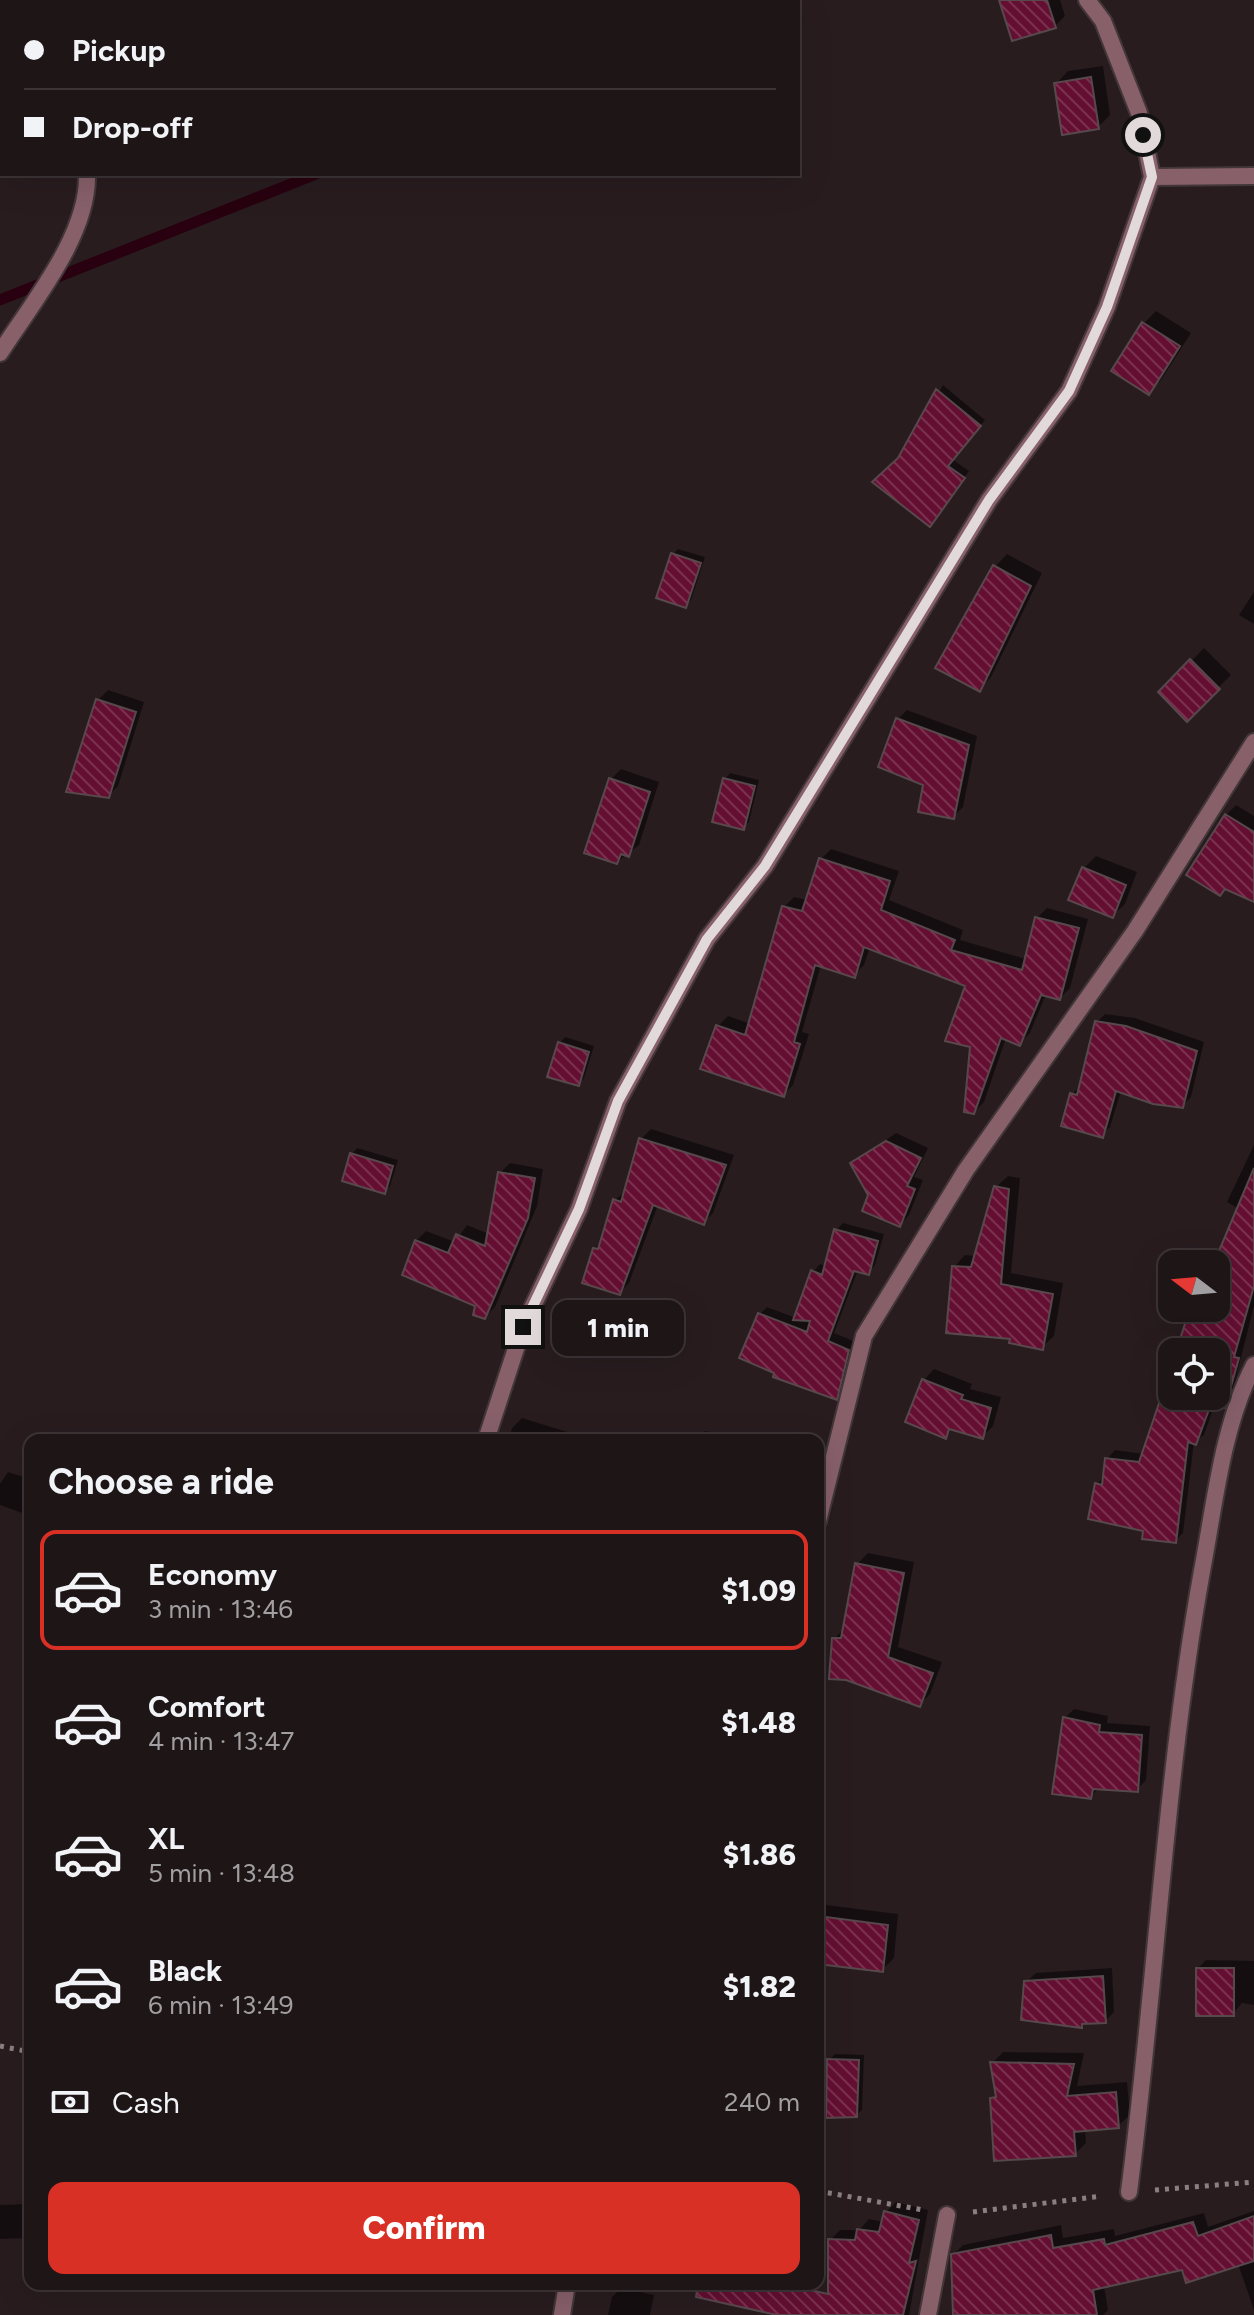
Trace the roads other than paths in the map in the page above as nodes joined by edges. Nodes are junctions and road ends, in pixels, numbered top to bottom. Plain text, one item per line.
1 (1087, 0) edge
2 (87, 176) edge
3 (1254, 176) edge
4 (1152, 177) junction
5 (0, 353) edge
6 (1254, 742) edge
7 (1254, 1365) edge
8 (488, 1434) edge
9 (824, 1497) edge
10 (1129, 2192) road end
11 (947, 2215) road end
12 (566, 2290) edge
13 (562, 2315) edge
14 (928, 2315) edge

1 - 4 street
2 - 5 street
3 - 4 street
4 - 8 street
6 - 9 street
7 - 10 street
11 - 14 street
12 - 13 street

